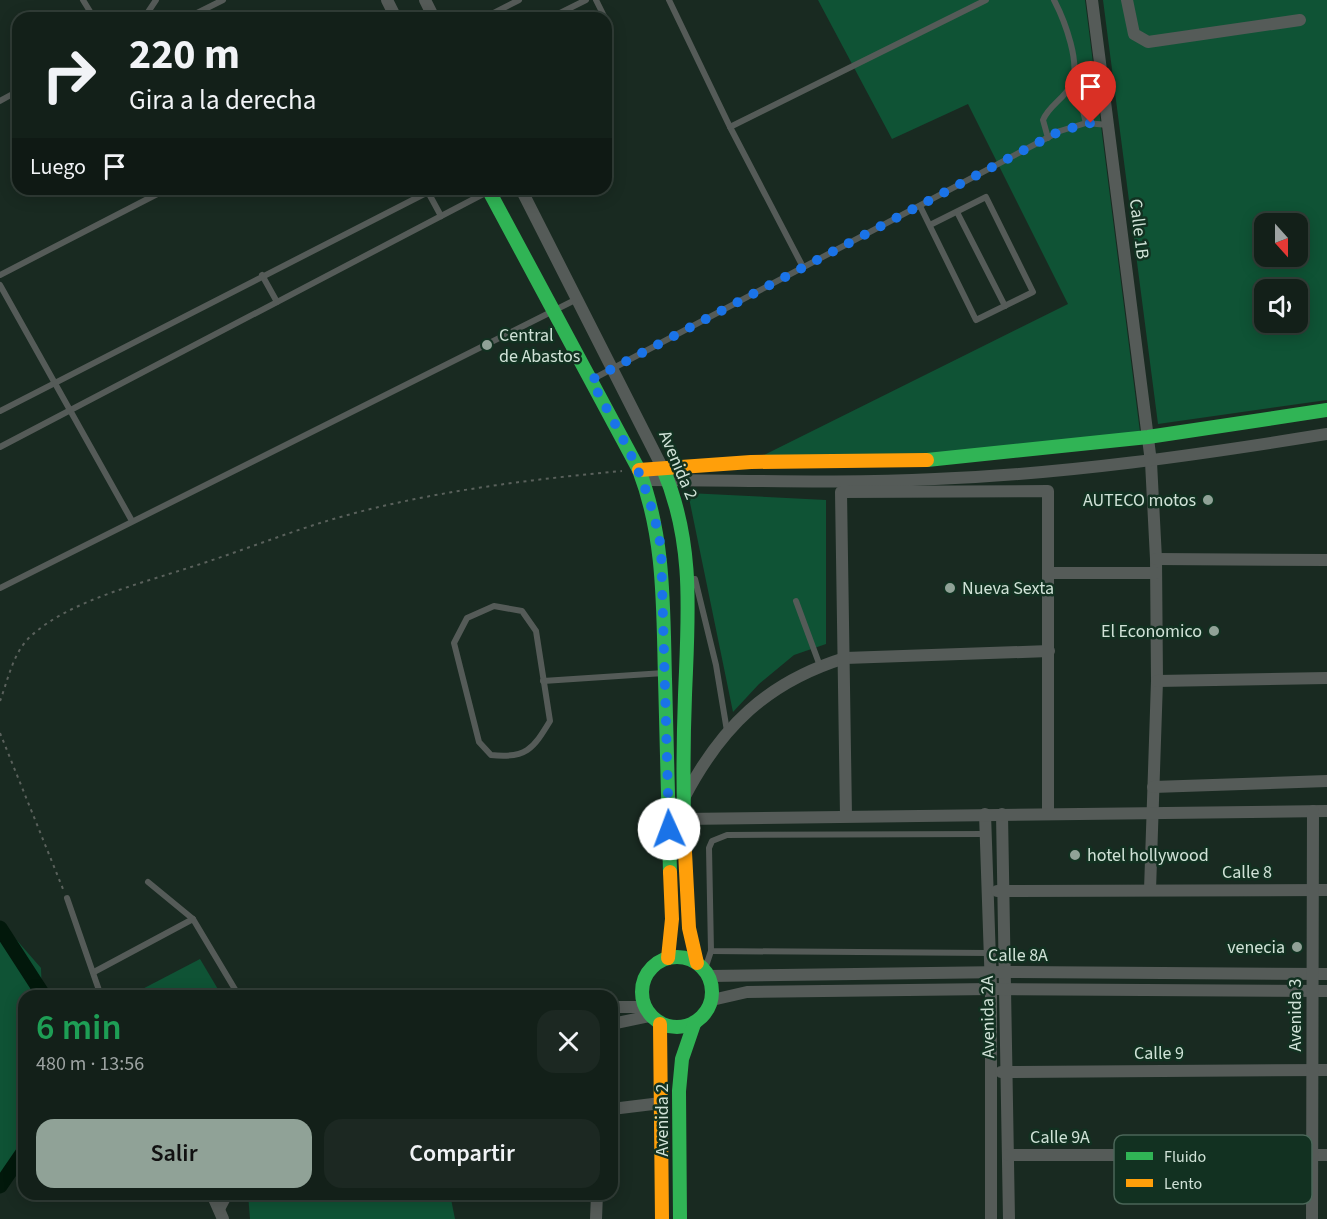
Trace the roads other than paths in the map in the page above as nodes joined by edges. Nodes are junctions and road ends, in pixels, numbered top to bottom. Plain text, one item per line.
1 (223, 0) edge
2 (519, 0) edge
3 (586, 0) edge
4 (669, 0) edge
5 (986, 0) edge
6 (1054, 0) edge
7 (1092, 0) edge
8 (1127, 0) edge
9 (199, 12) edge
10 (496, 12) edge
11 (562, 12) edge
12 (1300, 20) dead end
13 (1071, 87) junction
14 (1086, 123) junction
15 (1108, 124) junction
16 (730, 127) junction
17 (1048, 138) junction
18 (155, 195) edge
19 (423, 195) edge
20 (433, 195) edge
21 (481, 195) edge
22 (493, 195) edge
23 (524, 195) edge
24 (920, 206) junction
25 (957, 212) junction
26 (441, 216) junction
27 (930, 225) junction
28 (803, 267) junction
29 (0, 275) edge
30 (262, 275) junction
31 (0, 285) edge
32 (577, 299) junction
33 (277, 302) junction
34 (1005, 306) junction
35 (554, 310) junction
36 (612, 368) junction
37 (591, 380) junction
38 (55, 384) junction
39 (1327, 410) edge
40 (0, 411) edge
41 (69, 411) junction
42 (1327, 434) edge
43 (1148, 437) junction
44 (0, 447) edge
45 (1151, 462) junction
46 (666, 474) junction
47 (642, 475) junction
48 (132, 521) junction
49 (685, 539) junction
50 (1156, 559) junction
51 (1327, 560) edge
52 (1048, 573) junction
53 (1156, 573) junction
54 (0, 588) edge
55 (796, 601) dead end
56 (1049, 651) junction
57 (845, 658) junction
58 (820, 666) junction
59 (665, 673) junction
60 (1327, 678) edge
61 (543, 681) junction
62 (1157, 681) junction
63 (727, 730) junction
64 (1327, 781) edge
65 (1153, 787) junction
66 (682, 801) junction
67 (1313, 811) junction
68 (1327, 811) edge
69 (1048, 813) junction
70 (1152, 813) junction
71 (985, 814) junction
72 (1002, 814) junction
73 (846, 816) junction
74 (683, 819) junction
75 (985, 834) junction
76 (148, 882) dead end
77 (1150, 890) junction
78 (1313, 890) junction
79 (1327, 890) edge
80 (987, 891) junction
81 (1004, 891) junction
82 (67, 898) road end
83 (193, 919) junction
84 (711, 951) junction
85 (989, 953) junction
86 (668, 958) junction
87 (704, 969) junction
88 (94, 972) junction
89 (1005, 972) junction
90 (989, 973) junction
91 (1313, 974) junction
92 (1327, 974) edge
93 (991, 989) junction
94 (1006, 989) junction
95 (99, 990) edge
96 (235, 990) edge
97 (1312, 991) junction
98 (1327, 991) edge
99 (712, 1000) junction
100 (618, 1008) edge
101 (652, 1016) junction
102 (618, 1023) edge
103 (694, 1024) junction
104 (1312, 1070) junction
105 (1327, 1070) edge
106 (991, 1072) junction
107 (1007, 1072) junction
108 (661, 1103) junction
109 (618, 1108) edge
110 (1008, 1155) junction
111 (1114, 1155) edge
112 (1312, 1155) junction
113 (1327, 1155) edge
114 (215, 1200) edge
115 (597, 1200) edge
116 (221, 1214) edge
117 (596, 1219) edge
118 (662, 1219) edge
119 (680, 1219) edge
120 (991, 1219) edge
121 (1009, 1219) edge
122 (1312, 1219) edge

1 - 9 lane
2 - 10 lane
3 - 11 lane
4 - 16 lane
5 - 16 lane
6 - 13 lane
7 - 15 street, Calle 1B
8 - 12 street
13 - 14 lane
13 - 17 lane
14 - 15 lane
14 - 17 lane
15 - 43 street, Calle 1B
16 - 28 lane
17 - 24 lane
18 - 29 lane
19 - 30 lane
20 - 26 lane
21 - 26 lane
22 - 35 street, Avenida 2
23 - 32 street, Avenida 2
24 - 27 lane
24 - 28 lane
25 - 27 lane
25 - 34 lane
25 - 34 lane
26 - 33 lane
27 - 34 lane
28 - 36 lane
30 - 33 lane
30 - 38 lane
31 - 38 lane
32 - 35 lane
32 - 36 street, Avenida 2
33 - 41 lane
35 - 37 street, Avenida 2
35 - 48 lane
36 - 37 lane
36 - 46 street, Avenida 2
37 - 47 street, Avenida 2
38 - 40 lane
38 - 41 lane
39 - 43 street
41 - 44 lane
41 - 48 lane
42 - 45 street
43 - 45 street, Calle 1B
43 - 46 street
45 - 46 street
45 - 50 street, Calle 1B
46 - 47 street
46 - 49 street, Avenida 2
47 - 59 street, Avenida 2
48 - 54 lane
49 - 63 lane
49 - 66 street, Avenida 2
50 - 51 street
50 - 53 street, Calle 1B
52 - 53 street
52 - 56 street
52 - 57 street
53 - 62 street, Calle 1B
55 - 58 lane
56 - 57 street
56 - 69 street
57 - 58 street
57 - 73 street
58 - 63 street
59 - 61 lane
59 - 86 street, Avenida 2
60 - 62 street
61 - 61 lane
62 - 65 street, Calle 1B
63 - 66 street
64 - 65 street
65 - 70 street, Calle 1B
66 - 74 street, Avenida 2
67 - 68 street
67 - 70 street
67 - 78 street, Avenida 3
69 - 70 street
69 - 72 street
70 - 77 street, Calle 1B
71 - 72 street
71 - 73 street
71 - 75 street, Avenida 2A
72 - 81 street, Avenida 2A
73 - 74 street
74 - 87 street, Avenida 2
75 - 80 street, Avenida 2A
75 - 84 lane
76 - 83 lane
77 - 78 street, Calle 8
77 - 81 street, Calle 8
78 - 79 street, Calle 8
78 - 91 street, Avenida 3
80 - 81 street, Calle 8
80 - 85 street, Avenida 2A
81 - 89 street, Avenida 2A
82 - 88 lane
83 - 88 lane
83 - 96 lane
84 - 85 lane
84 - 87 lane
85 - 90 street, Avenida 2A
86 - 87 street
86 - 101 street
87 - 90 street, Calle 8A
87 - 99 street
88 - 95 lane
89 - 90 street, Calle 8A
89 - 91 street, Calle 8A
89 - 94 street, Avenida 2A
90 - 93 street, Avenida 2A
91 - 92 street, Calle 8A
91 - 97 street, Avenida 3
93 - 94 street, Calle 8A
93 - 99 street, Calle 8A
93 - 106 street, Avenida 2A
94 - 97 street, Calle 8A
94 - 107 street, Avenida 2A
97 - 98 street, Calle 8A
97 - 104 street, Avenida 3
99 - 103 street
100 - 101 street
101 - 102 street
101 - 103 street
101 - 108 street, Avenida 2
103 - 119 street, Avenida 2
104 - 105 street, Calle 9
104 - 107 street, Calle 9
104 - 112 street, Avenida 3
106 - 107 street, Calle 9
106 - 120 street, Avenida 2A
107 - 110 street, Avenida 2A
108 - 109 street
108 - 118 street, Avenida 2
110 - 111 street, Calle 9A
110 - 121 street, Avenida 2A
112 - 113 street, Calle 9A
112 - 122 street, Avenida 3
114 - 116 street
115 - 117 street

